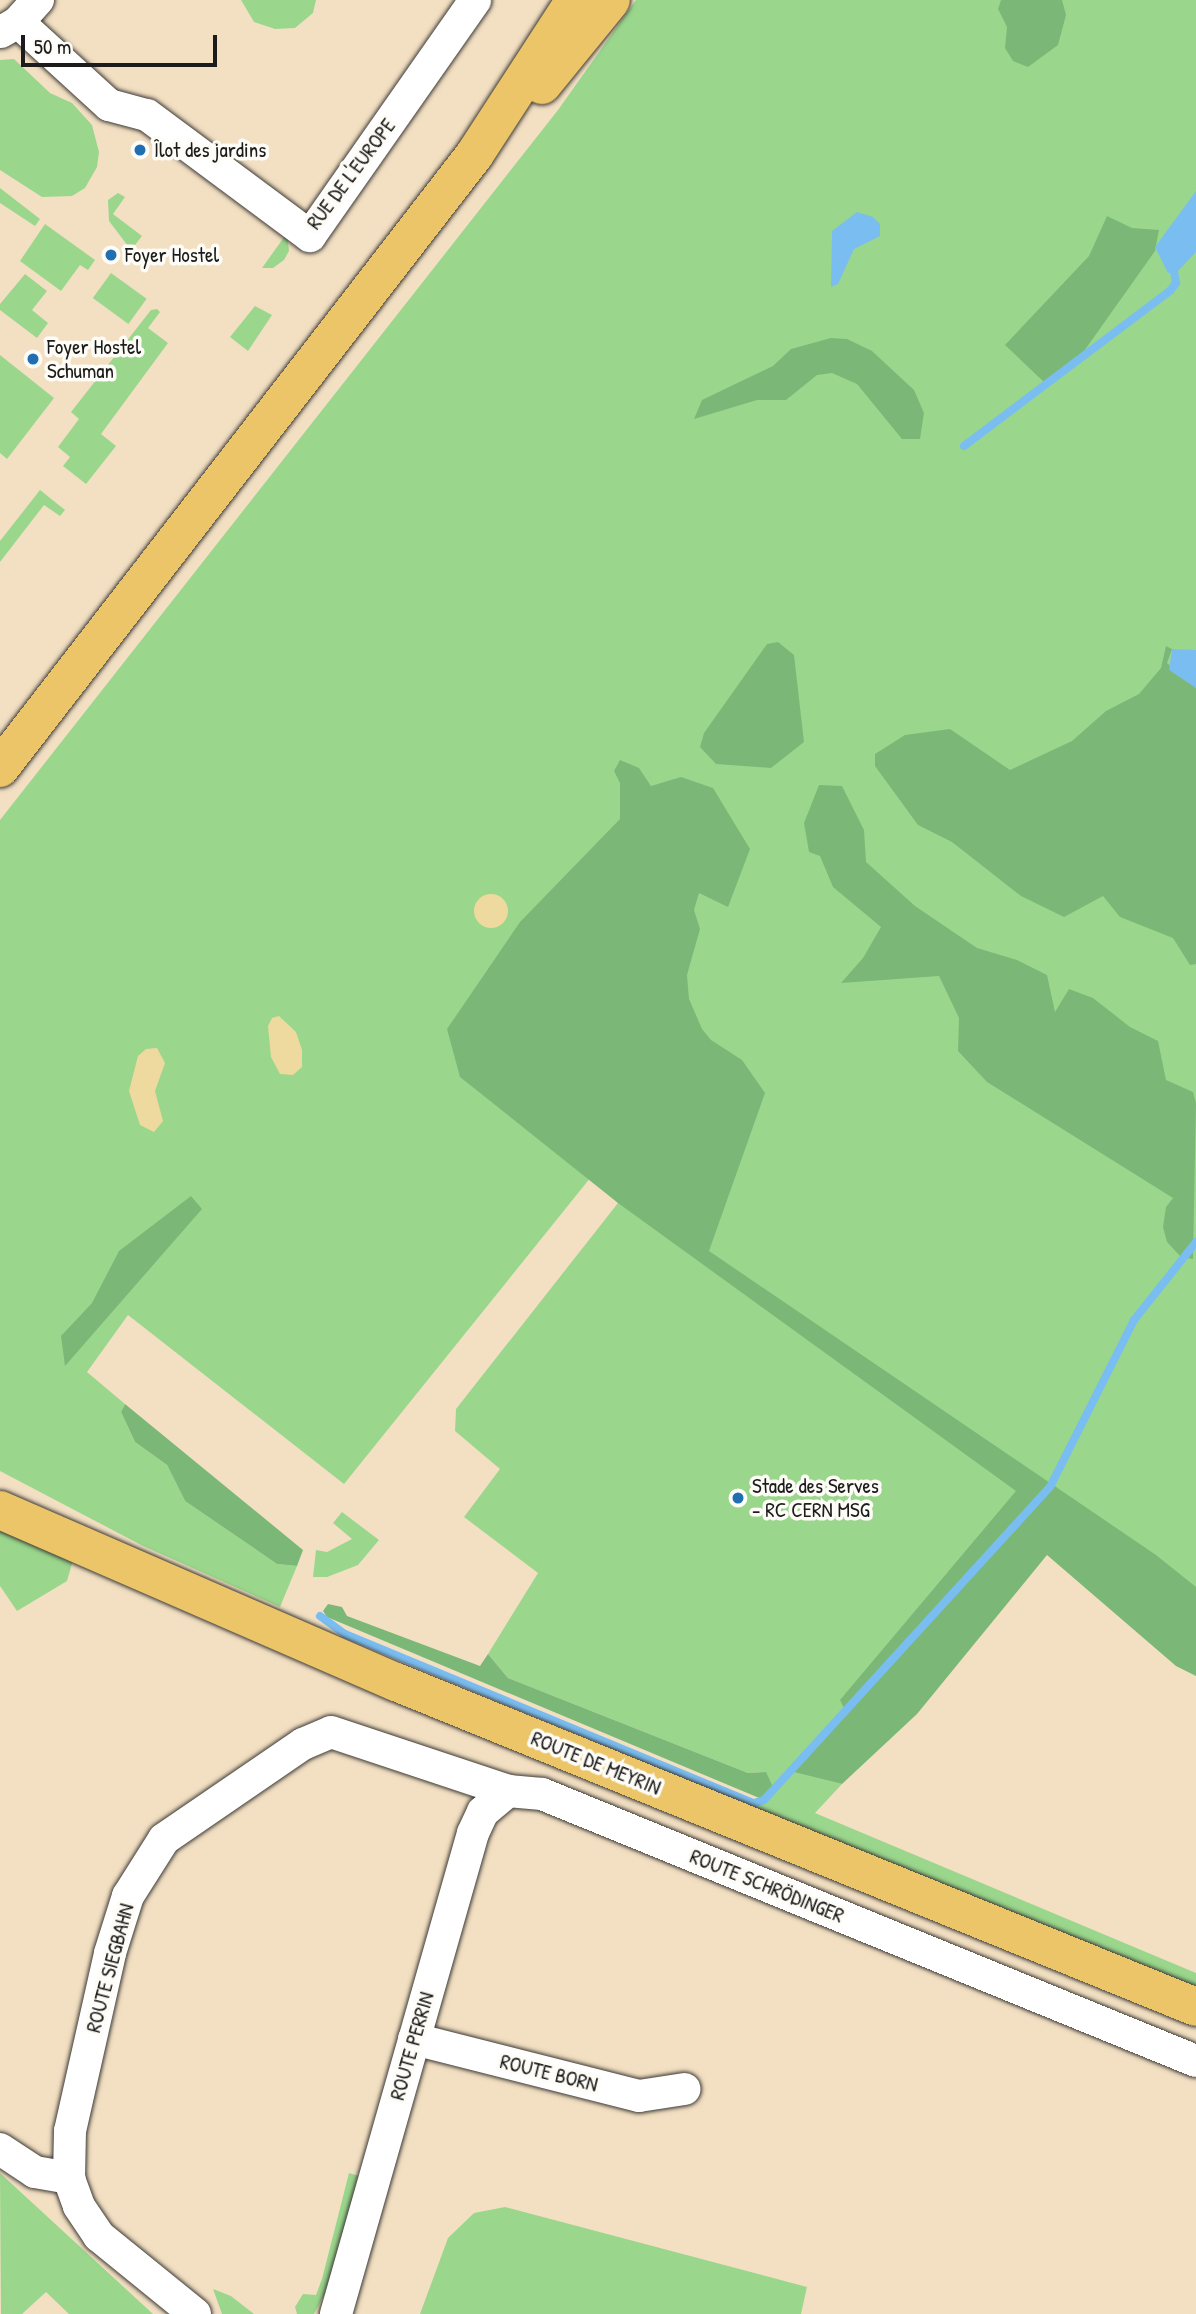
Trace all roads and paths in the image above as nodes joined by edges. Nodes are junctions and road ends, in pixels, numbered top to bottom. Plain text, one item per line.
1 (475, 0) edge
2 (575, 0) edge
3 (611, 0) edge
4 (18, 18) edge
5 (475, 154) junction
6 (0, 768) edge
7 (0, 1510) edge
8 (331, 1732) joint
9 (508, 1791) junction
10 (1196, 2007) edge
11 (414, 2039) junction
12 (1196, 2061) edge
13 (684, 2089) dead end
14 (0, 2148) edge
15 (69, 2178) junction
16 (195, 2314) edge
17 (335, 2314) edge

1 - 4 street, RUE DE L'EUROPE
2 - 5 main road
3 - 5 main road
5 - 6 main road
7 - 10 main road, ROUTE DE MEYRIN
8 - 9 street, ROUTE SCHRÖDINGER
8 - 15 street, ROUTE SIEGBAHN
9 - 11 street, ROUTE PERRIN
9 - 12 street, ROUTE SCHRÖDINGER
11 - 13 street, ROUTE BORN
11 - 17 street, ROUTE PERRIN
14 - 15 street
15 - 16 street

